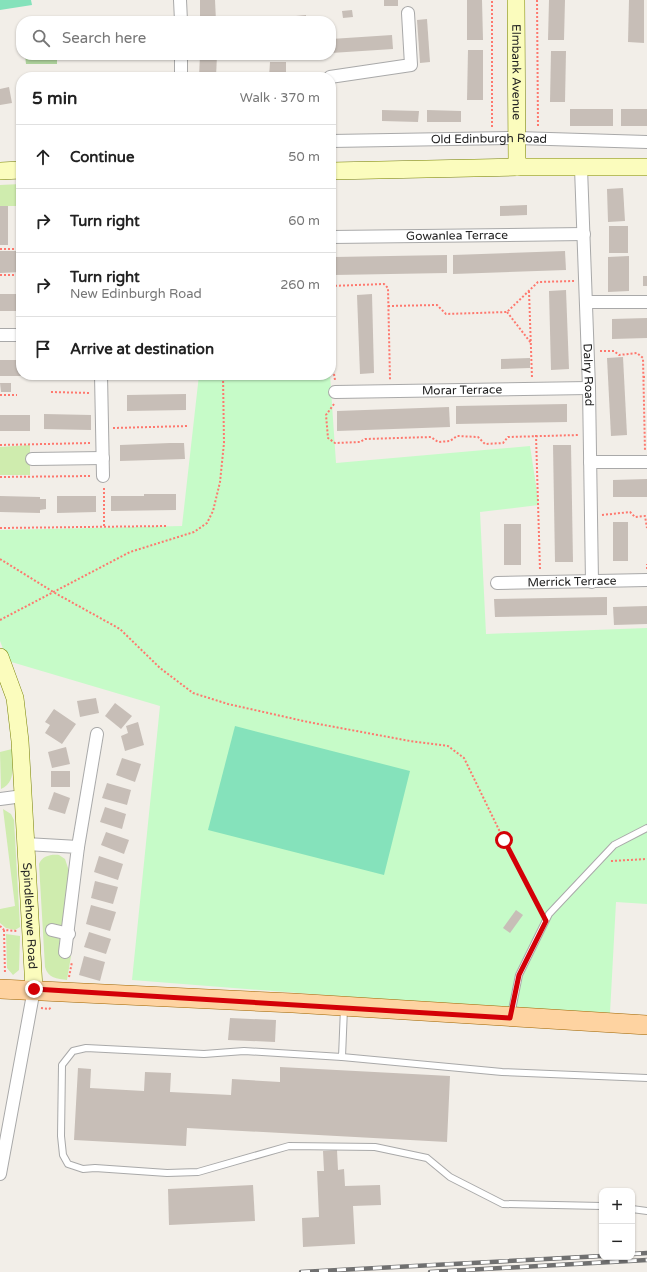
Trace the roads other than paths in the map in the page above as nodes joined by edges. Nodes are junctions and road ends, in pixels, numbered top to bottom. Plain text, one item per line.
1 (180, 0) edge
2 (516, 0) edge
3 (408, 13) dead end
4 (181, 16) edge
5 (181, 60) edge
6 (181, 72) edge
7 (336, 76) edge
8 (517, 138) junction
9 (336, 141) edge
10 (647, 142) edge
11 (517, 167) junction
12 (647, 167) edge
13 (581, 168) junction
14 (16, 170) edge
15 (0, 171) edge
16 (336, 171) edge
17 (584, 234) junction
18 (336, 237) edge
19 (586, 302) junction
20 (647, 302) edge
21 (16, 335) edge
22 (0, 336) edge
23 (101, 380) edge
24 (589, 388) junction
25 (335, 392) road end
26 (103, 458) junction
27 (32, 459) dead end
28 (590, 462) junction
29 (646, 462) edge
30 (100, 475) road end
31 (647, 580) edge
32 (592, 582) junction
33 (497, 583) dead end
34 (1, 663) edge
35 (97, 734) dead end
36 (23, 796) junction
37 (0, 799) edge
38 (647, 828) edge
39 (26, 844) junction
40 (78, 847) junction
41 (52, 930) dead end
42 (69, 934) junction
43 (66, 952) dead end
44 (3, 989) edge
45 (34, 989) junction
46 (344, 1007) junction
47 (510, 1018) junction
48 (647, 1026) edge
49 (342, 1057) junction
50 (647, 1078) edge
51 (0, 1174) edge
52 (599, 1206) edge
53 (635, 1209) edge
54 (647, 1211) edge

1 - 4 street
2 - 8 street, Elmbank Avenue
3 - 7 street
5 - 6 street
8 - 9 street, Old Edinburgh Road
8 - 10 street, Old Edinburgh Road
8 - 11 street, Elmbank Avenue
11 - 13 street
11 - 16 street
12 - 13 street
13 - 17 street, Dalry Road
14 - 15 street
17 - 18 street, Gowanlea Terrace
17 - 19 street, Dalry Road
19 - 20 street
19 - 24 street, Dalry Road
21 - 22 street
23 - 26 street
24 - 25 street, Morar Terrace
24 - 28 street, Dalry Road
26 - 27 street
26 - 30 street
28 - 29 street
28 - 32 street, Dalry Road
31 - 32 street, Merrick Terrace
32 - 33 street, Merrick Terrace
34 - 36 street, Spindlehowe Road
35 - 40 street
36 - 37 street
36 - 39 street, Spindlehowe Road
38 - 47 lane
39 - 40 street
39 - 45 street, Spindlehowe Road
40 - 42 street
41 - 42 street
42 - 43 street
44 - 45 main road
45 - 46 main road
45 - 51 street, Spindlehowe Road
46 - 47 main road
46 - 49 lane
47 - 48 main road
49 - 50 lane
49 - 52 lane
53 - 54 lane

